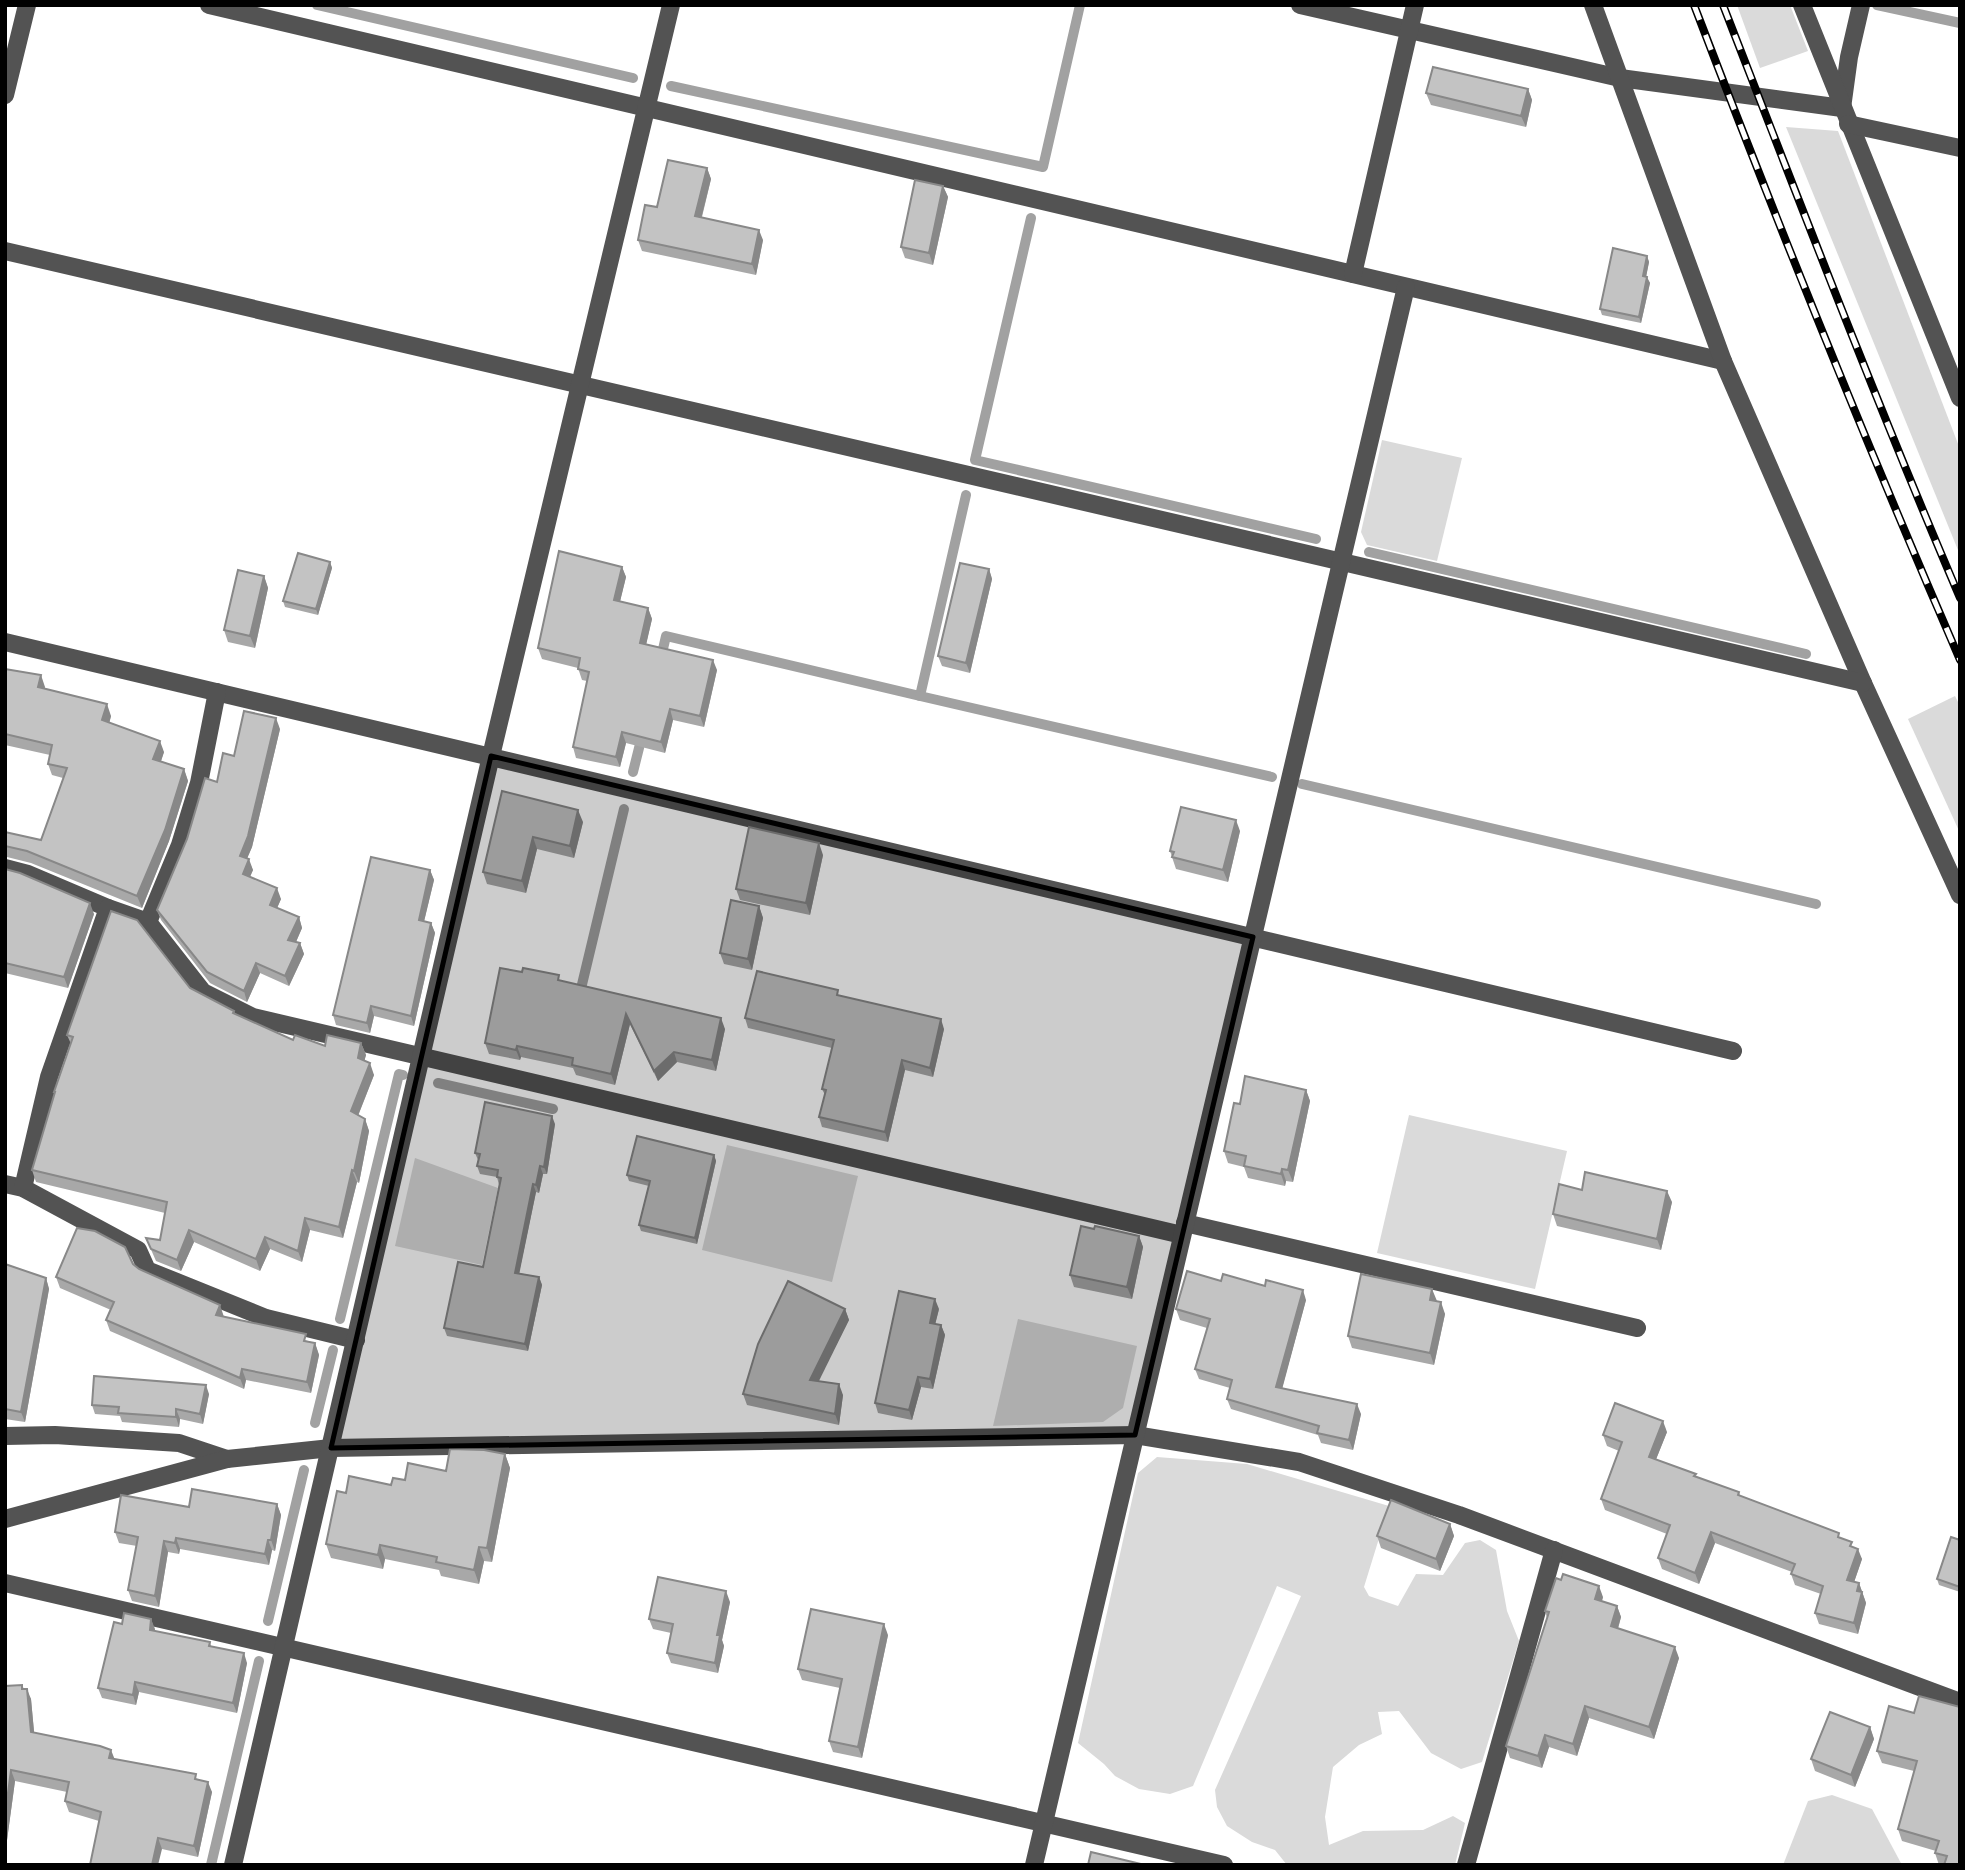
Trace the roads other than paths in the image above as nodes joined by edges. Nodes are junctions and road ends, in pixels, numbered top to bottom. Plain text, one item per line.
1 (27, 5) edge
2 (209, 5) edge
3 (671, 5) edge
4 (1300, 5) edge
5 (1415, 5) edge
6 (1593, 5) edge
7 (1802, 5) edge
8 (1861, 5) edge
9 (1409, 32) junction
10 (1620, 78) junction
11 (5, 95) edge
12 (646, 108) junction
13 (1845, 116) junction
14 (1960, 148) edge
15 (5, 251) edge
16 (1353, 274) junction
17 (1406, 287) junction
18 (1723, 361) junction
19 (581, 384) junction
20 (1960, 398) edge
21 (1341, 562) junction
22 (5, 642) edge
23 (1863, 683) junction
24 (217, 692) junction
25 (492, 756) junction
26 (5, 868) edge
27 (1960, 895) edge
28 (108, 908) junction
29 (148, 922) junction
30 (1253, 937) junction
31 (1733, 1051) dead end
32 (421, 1057) junction
33 (14, 1186) edge
34 (1184, 1229) junction
35 (1637, 1328) dead end
36 (356, 1339) junction
37 (1135, 1435) junction
38 (5, 1436) edge
39 (331, 1448) junction
40 (227, 1459) junction
41 (5, 1519) edge
42 (1554, 1550) junction
43 (5, 1583) edge
44 (284, 1647) junction
45 (1960, 1702) edge
46 (1044, 1822) junction
47 (233, 1865) edge
48 (1034, 1865) edge
49 (1224, 1865) edge
50 (1466, 1865) edge

1 - 11 street
2 - 12 street
3 - 12 street
4 - 9 street
5 - 9 street
6 - 10 street
7 - 13 street
8 - 13 street
9 - 10 street
9 - 16 street
10 - 13 street
10 - 18 street
12 - 16 street
12 - 19 street
13 - 14 street
13 - 20 street
15 - 19 street
16 - 17 street
17 - 18 street
17 - 21 street
18 - 23 street
19 - 21 street
19 - 25 street
21 - 23 street
21 - 30 street
22 - 24 street
23 - 27 street
24 - 25 street
24 - 29 street
25 - 30 street
25 - 32 street
26 - 28 street
28 - 29 street
28 - 33 street
29 - 32 street
30 - 31 street
30 - 34 street
32 - 34 street
32 - 36 street
33 - 36 street
34 - 35 street
34 - 37 street
36 - 39 street
37 - 39 street
37 - 42 street
37 - 46 street
38 - 40 street
39 - 40 street
39 - 44 street
40 - 41 street
42 - 45 street
42 - 50 street
43 - 44 street
44 - 46 street
44 - 47 street
46 - 48 street
46 - 49 street

